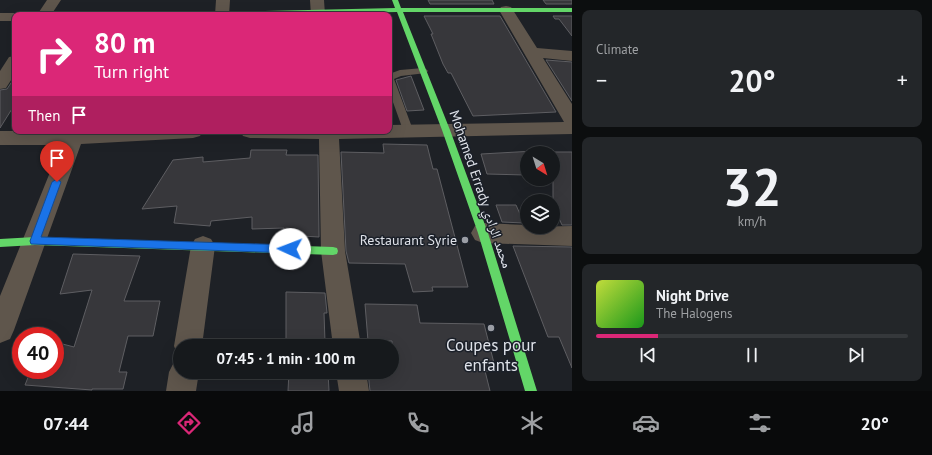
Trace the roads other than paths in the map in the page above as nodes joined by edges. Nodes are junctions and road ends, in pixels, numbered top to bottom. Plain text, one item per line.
1 (54, 0) edge
2 (395, 0) edge
3 (318, 9) edge
4 (223, 10) edge
5 (398, 10) junction
6 (506, 10) junction
7 (572, 10) edge
8 (46, 12) edge
9 (207, 12) edge
10 (0, 17) edge
11 (12, 17) edge
12 (531, 52) junction
13 (572, 56) edge
14 (0, 60) edge
15 (12, 60) edge
16 (12, 65) edge
17 (423, 71) junction
18 (392, 75) edge
19 (0, 84) edge
20 (392, 86) edge
21 (572, 119) edge
22 (572, 128) edge
23 (392, 130) edge
24 (408, 130) junction
25 (446, 130) junction
26 (104, 134) edge
27 (329, 134) edge
28 (75, 135) edge
29 (0, 138) edge
30 (483, 233) junction
31 (572, 236) edge
32 (35, 241) junction
33 (0, 242) edge
34 (203, 246) junction
35 (333, 251) junction
36 (0, 330) edge
37 (189, 339) edge
38 (346, 339) edge
39 (183, 379) edge
40 (352, 379) edge
41 (181, 391) edge
42 (354, 391) edge
43 (531, 391) edge

1 - 8 street
2 - 5 street, Mohamed Errady محمد الرادي
3 - 4 street
3 - 5 street
4 - 9 street
5 - 6 street
5 - 17 street, Mohamed Errady محمد الرادي
6 - 7 street
6 - 12 street
10 - 11 street
12 - 13 street
12 - 21 street
14 - 15 street
16 - 19 street
17 - 18 lane
17 - 25 street, Mohamed Errady محمد الرادي
20 - 24 lane
22 - 25 street
23 - 24 street
24 - 25 street
25 - 30 street, Mohamed Errady محمد الرادي
26 - 28 street
27 - 35 street
28 - 29 street
28 - 32 street
30 - 31 street
30 - 43 street, Mohamed Errady محمد الرادي
32 - 33 street
32 - 34 street
32 - 36 street
34 - 35 street
34 - 37 street
35 - 38 street
39 - 41 street
40 - 42 street

